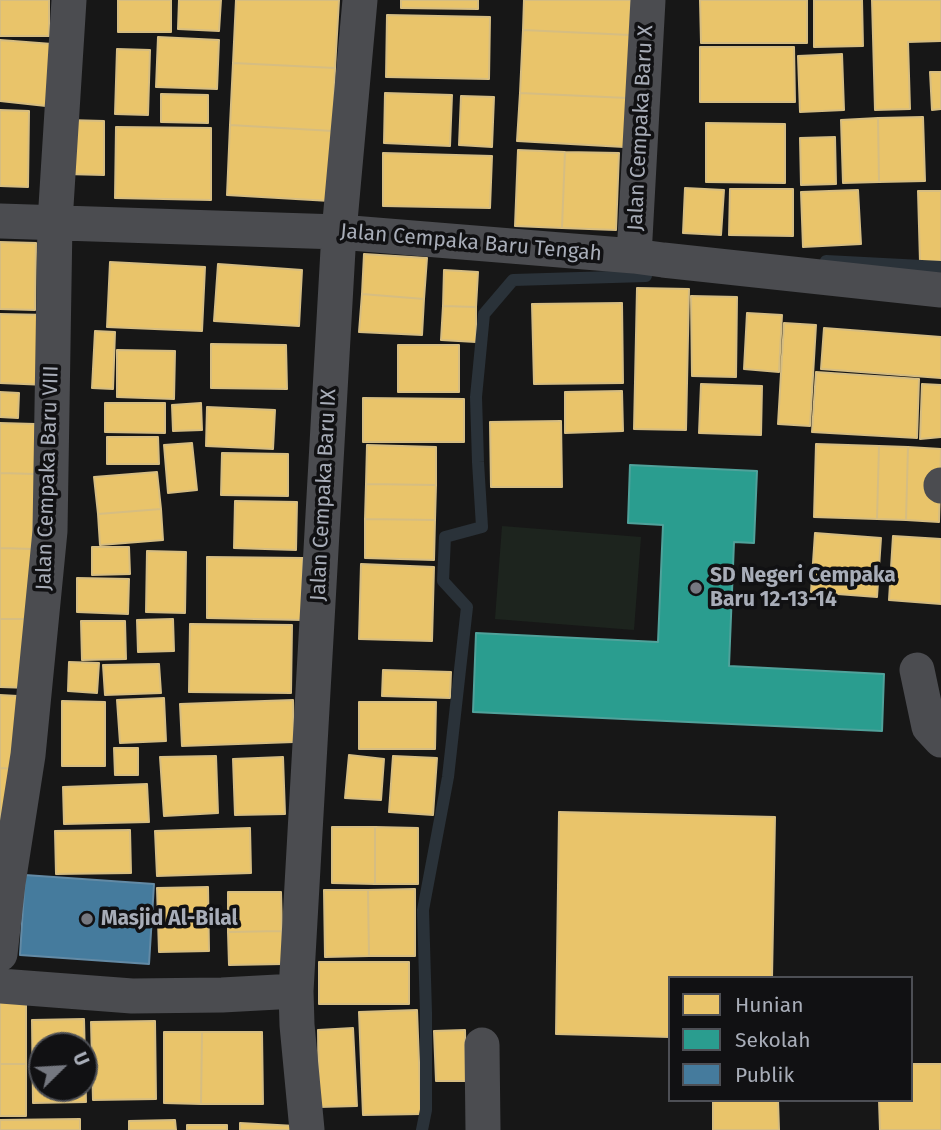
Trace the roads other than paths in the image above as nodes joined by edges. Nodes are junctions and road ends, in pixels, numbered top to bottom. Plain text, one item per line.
1 (69, 0) edge
2 (360, 0) edge
3 (648, 0) edge
4 (0, 220) edge
5 (55, 222) junction
6 (339, 232) junction
7 (646, 258) junction
8 (941, 290) edge
9 (917, 670) dead end
10 (941, 740) edge
11 (0, 954) edge
12 (0, 986) edge
13 (296, 991) junction
14 (482, 1045) dead end
15 (307, 1130) edge
16 (483, 1130) edge

1 - 5 street, Jalan Cempaka Baru VIII
2 - 6 street, Jalan Cempaka Baru IX
3 - 7 street, Jalan Cempaka Baru X
4 - 5 street, Jalan Cempaka Baru Tengah
5 - 6 street, Jalan Cempaka Baru Tengah
5 - 11 street, Jalan Cempaka Baru VIII
6 - 7 street, Jalan Cempaka Baru Tengah
6 - 13 street, Jalan Cempaka Baru IX
7 - 8 street, Jalan Cempaka Baru Tengah
9 - 10 street
12 - 13 street
13 - 15 street, Jalan Cempaka Baru IX
14 - 16 street

